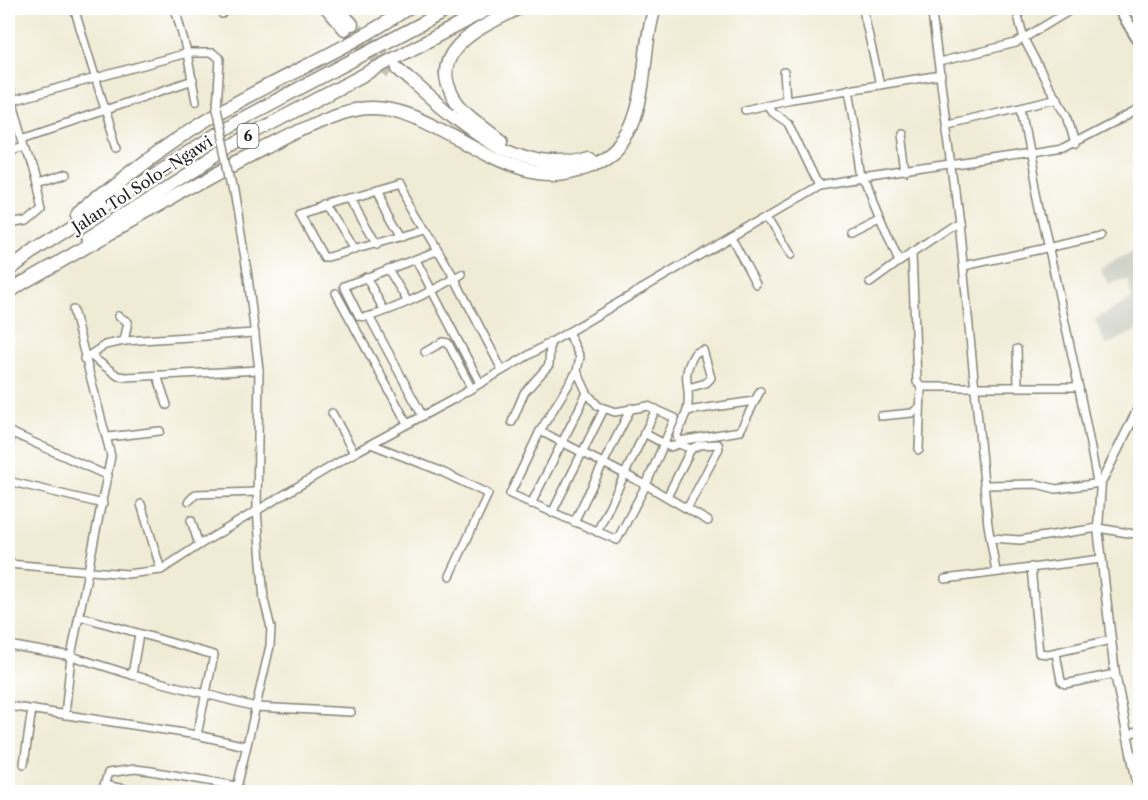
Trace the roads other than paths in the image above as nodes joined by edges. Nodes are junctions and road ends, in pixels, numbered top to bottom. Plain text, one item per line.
1 (74, 8) edge
2 (175, 8) edge
3 (327, 8) edge
4 (337, 8) edge
5 (408, 8) edge
6 (451, 8) edge
7 (490, 8) edge
8 (519, 8) edge
9 (647, 8) edge
10 (655, 8) edge
11 (1016, 8) edge
12 (1074, 8) edge
13 (1119, 8) edge
14 (863, 10) dead end
15 (932, 14) dead end
16 (1024, 39) junction
17 (1140, 41) edge
18 (187, 53) junction
19 (939, 62) junction
20 (784, 72) dead end
21 (941, 75) junction
22 (93, 77) junction
23 (193, 80) junction
24 (8, 84) edge
25 (880, 85) junction
26 (849, 89) junction
27 (1058, 98) junction
28 (786, 100) junction
29 (10, 101) edge
30 (196, 102) dead end
31 (768, 106) junction
32 (1022, 107) junction
33 (1140, 109) edge
34 (745, 110) dead end
35 (105, 112) junction
36 (948, 124) junction
37 (902, 133) dead end
38 (24, 142) junction
39 (1075, 145) junction
40 (117, 148) dead end
41 (8, 151) edge
42 (520, 156) junction
43 (1029, 156) junction
44 (507, 163) junction
45 (952, 168) junction
46 (907, 174) junction
47 (64, 176) dead end
48 (864, 179) junction
49 (36, 185) junction
50 (818, 186) junction
51 (376, 192) junction
52 (351, 199) junction
53 (327, 205) junction
54 (768, 216) junction
55 (879, 217) junction
56 (960, 222) junction
57 (8, 223) edge
58 (425, 230) junction
59 (851, 231) dead end
60 (1101, 236) dead end
61 (402, 237) junction
62 (731, 237) junction
63 (377, 244) junction
64 (37, 249) junction
65 (1047, 249) junction
66 (354, 250) junction
67 (437, 252) junction
68 (912, 254) junction
69 (791, 255) dead end
70 (416, 260) junction
71 (899, 262) junction
72 (964, 266) junction
73 (388, 269) junction
74 (8, 271) edge
75 (462, 274) dead end
76 (366, 277) junction
77 (454, 279) junction
78 (870, 283) dead end
79 (756, 284) dead end
80 (19, 285) junction
81 (432, 291) junction
82 (8, 293) edge
83 (336, 293) dead end
84 (408, 302) junction
85 (73, 310) dead end
86 (384, 310) junction
87 (118, 316) dead end
88 (371, 320) dead end
89 (568, 332) junction
90 (255, 333) junction
91 (124, 341) junction
92 (550, 342) junction
93 (1017, 349) dead end
94 (425, 352) dead end
95 (87, 358) junction
96 (259, 370) junction
97 (502, 370) junction
98 (577, 370) junction
99 (157, 375) junction
100 (480, 383) junction
101 (568, 384) junction
102 (975, 385) junction
103 (1018, 386) junction
104 (921, 387) junction
105 (1079, 387) junction
106 (471, 388) junction
107 (688, 388) junction
108 (586, 391) junction
109 (760, 391) dead end
110 (754, 401) junction
111 (167, 405) dead end
112 (1140, 405) edge
113 (920, 407) junction
114 (631, 408) junction
115 (604, 409) junction
116 (656, 409) junction
117 (687, 411) junction
118 (332, 413) dead end
119 (422, 416) junction
120 (881, 416) dead end
121 (512, 422) dead end
122 (407, 423) junction
123 (160, 431) dead end
124 (9, 432) edge
125 (540, 432) junction
126 (644, 434) junction
127 (108, 437) junction
128 (679, 442) junction
129 (561, 443) junction
130 (371, 444) junction
131 (665, 444) junction
132 (691, 449) junction
133 (919, 450) dead end
134 (8, 453) edge
135 (354, 453) junction
136 (581, 454) junction
137 (602, 464) junction
138 (624, 475) junction
139 (108, 476) junction
140 (8, 481) edge
141 (1099, 483) junction
142 (646, 485) junction
143 (985, 485) junction
144 (257, 492) junction
145 (667, 497) junction
146 (189, 501) dead end
147 (103, 504) junction
148 (141, 504) dead end
149 (531, 504) junction
150 (687, 509) junction
151 (257, 510) junction
152 (552, 513) junction
153 (191, 520) dead end
154 (708, 521) dead end
155 (574, 522) junction
156 (1098, 528) junction
157 (597, 532) junction
158 (1140, 535) edge
159 (991, 538) junction
160 (199, 545) junction
161 (1101, 559) junction
162 (8, 564) edge
163 (1031, 567) junction
164 (87, 570) junction
165 (161, 570) junction
166 (996, 572) junction
167 (450, 576) dead end
168 (945, 579) dead end
169 (79, 616) junction
170 (140, 634) junction
171 (1111, 640) junction
172 (8, 645) edge
173 (1056, 653) junction
174 (71, 656) junction
175 (1115, 674) junction
176 (132, 675) junction
177 (206, 695) junction
178 (9, 706) edge
179 (256, 707) junction
180 (32, 709) junction
181 (351, 712) dead end
182 (65, 715) junction
183 (8, 718) edge
184 (1140, 730) edge
185 (197, 735) junction
186 (1127, 735) junction
187 (246, 746) junction
188 (24, 764) dead end
189 (103, 789) edge
190 (236, 789) edge
191 (140, 792) edge
192 (1138, 792) edge

1 - 22 street
2 - 18 street
3 - 4 highway
5 - 64 highway
6 - 64 highway, Jalan Tol Solo–Ngawi / 6
7 - 80 highway, Jalan Tol Solo–Ngawi / 6
8 - 42 highway
9 - 42 highway
10 - 44 highway
11 - 16 street
12 - 16 street
13 - 17 main road
14 - 25 street
15 - 19 street
16 - 19 street
16 - 27 street
18 - 22 street
18 - 23 street
18 - 90 street, bridge
19 - 21 street
20 - 28 street
21 - 25 street
21 - 36 street
22 - 29 street
22 - 35 street
23 - 30 street
23 - 35 street
24 - 29 street
25 - 26 street
26 - 28 street
26 - 48 street
27 - 32 street
27 - 39 street
28 - 31 street
29 - 38 street
31 - 34 street
31 - 50 street
32 - 36 street
32 - 43 street
33 - 39 street
35 - 38 street
35 - 40 street
36 - 45 street
37 - 46 street
38 - 41 street
38 - 49 street
39 - 43 street
42 - 44 highway
43 - 45 street
43 - 65 street
44 - 80 highway
45 - 46 street
45 - 56 street
46 - 48 street
47 - 49 street
48 - 50 street
48 - 55 street
49 - 57 street
50 - 54 street
51 - 52 street
51 - 58 street
51 - 61 street
52 - 53 street
52 - 63 street
53 - 66 street
53 - 66 street
54 - 62 street
54 - 69 street
55 - 59 street
55 - 71 street
56 - 68 street
56 - 72 street
58 - 61 street
58 - 67 street
60 - 65 street
61 - 63 street
62 - 79 street
62 - 89 street
63 - 66 street
64 - 74 highway, Jalan Tol Solo–Ngawi / 6
65 - 72 street
65 - 105 street
67 - 70 street
67 - 77 street
68 - 71 street
68 - 104 street
70 - 73 street
70 - 81 street
71 - 78 street
72 - 102 street
73 - 76 street
73 - 84 street
75 - 77 street
76 - 86 street
76 - 86 street
77 - 81 street
77 - 97 street
80 - 82 highway, Jalan Tol Solo–Ngawi / 6
81 - 84 street
81 - 100 street
83 - 122 street
84 - 86 street
85 - 95 street
87 - 91 street
88 - 119 street
89 - 92 street
89 - 98 street
90 - 91 street
90 - 96 street
91 - 95 street
92 - 97 street
92 - 121 street
93 - 103 street
94 - 106 street
95 - 99 street
95 - 127 street
96 - 99 street
96 - 144 street
97 - 100 street
98 - 101 street
98 - 108 street
99 - 111 street
100 - 106 street
101 - 108 street
101 - 125 street
102 - 103 street
102 - 104 street
102 - 143 street
103 - 105 street
104 - 113 street
105 - 141 street
106 - 119 street
107 - 107 street
107 - 117 street
108 - 115 street
108 - 129 street
109 - 110 street
110 - 117 street
110 - 128 street
112 - 141 street
113 - 120 street
113 - 133 street
114 - 115 street
114 - 116 street
114 - 137 street
115 - 136 street
116 - 126 street
116 - 131 street
117 - 128 street
118 - 135 street
119 - 122 street
122 - 130 street
123 - 127 street
124 - 134 street
124 - 139 street
125 - 129 street
125 - 149 street
126 - 131 street
126 - 138 street
127 - 139 street
128 - 131 street
128 - 132 street
129 - 136 street
129 - 149 street
130 - 135 street
130 - 167 street
131 - 142 street
132 - 145 street
132 - 150 street
135 - 151 street
136 - 137 street
136 - 152 street
137 - 138 street
137 - 155 street
138 - 142 street
138 - 157 street
139 - 147 street
140 - 147 street
141 - 143 street
141 - 156 street
142 - 145 street
142 - 157 street
143 - 159 street
144 - 146 street
144 - 151 street
145 - 150 street
147 - 164 street
148 - 165 street
149 - 152 street
150 - 154 street
151 - 160 street
151 - 179 street
152 - 155 street
153 - 160 street
155 - 157 street
156 - 158 street
156 - 159 street
156 - 161 street
159 - 166 street
160 - 165 street
161 - 163 street
161 - 171 street
162 - 164 street
163 - 166 street
163 - 173 street
164 - 165 street
164 - 169 street
166 - 168 street
169 - 170 street
169 - 174 street
170 - 176 street
170 - 177 street
171 - 173 street
171 - 175 street
172 - 174 street
173 - 175 street
174 - 176 street
174 - 182 street
175 - 186 street
176 - 177 street
177 - 179 street
177 - 185 street
178 - 180 street
178 - 183 street
179 - 181 street
179 - 187 street
180 - 182 street
180 - 188 street
182 - 185 street
184 - 186 street
185 - 187 street
186 - 192 street
187 - 190 street
189 - 190 street
189 - 191 street

